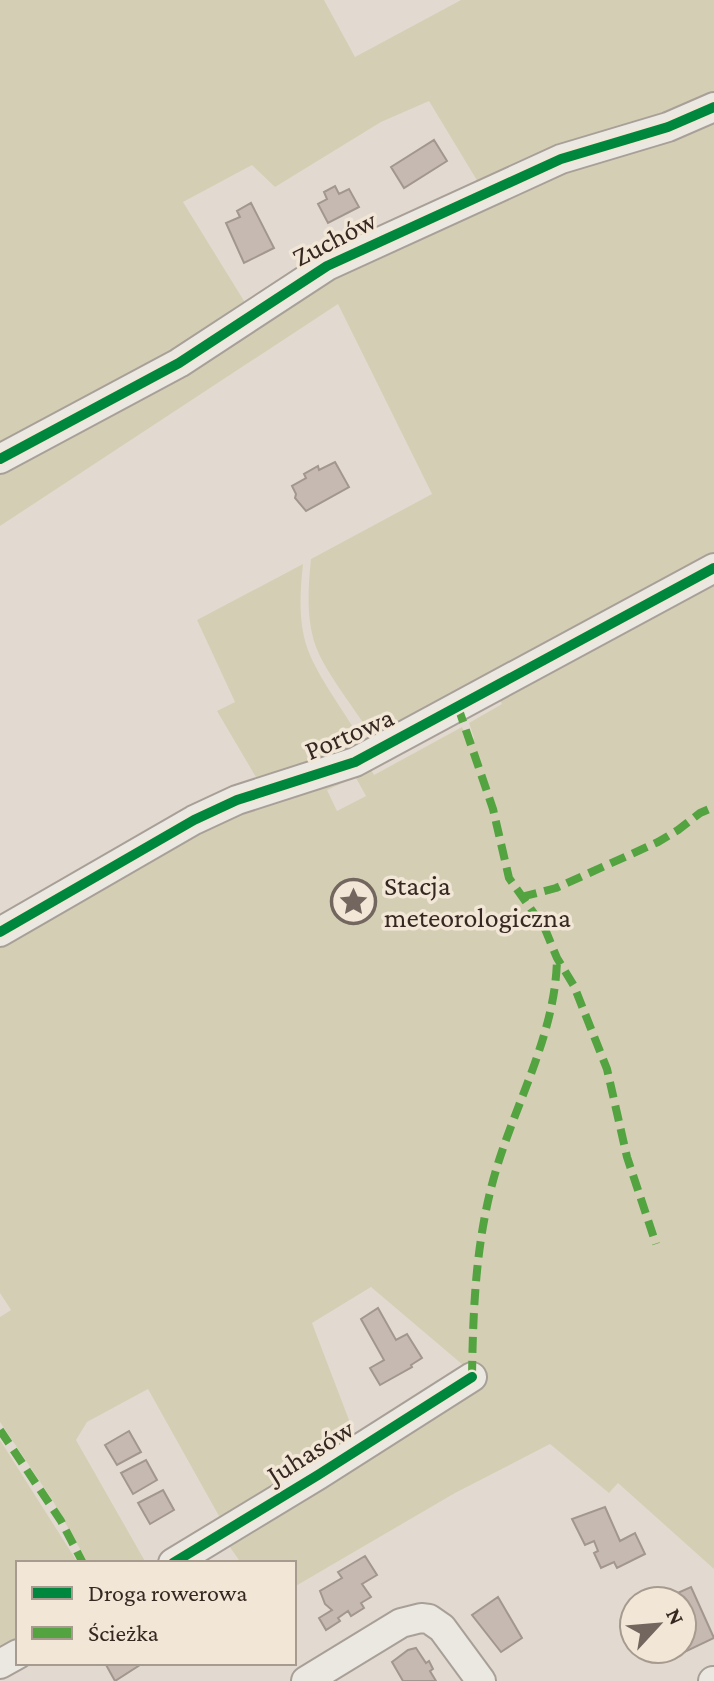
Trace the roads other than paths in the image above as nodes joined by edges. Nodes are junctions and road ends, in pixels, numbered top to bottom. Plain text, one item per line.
1 (714, 107) edge
2 (0, 459) edge
3 (714, 568) edge
4 (0, 932) edge
5 (472, 1377) dead end
6 (176, 1561) edge
7 (306, 1681) edge
8 (481, 1681) edge

1 - 2 street, Zuchów
3 - 4 street, Portowa
5 - 6 street, Juhasów
7 - 8 street

